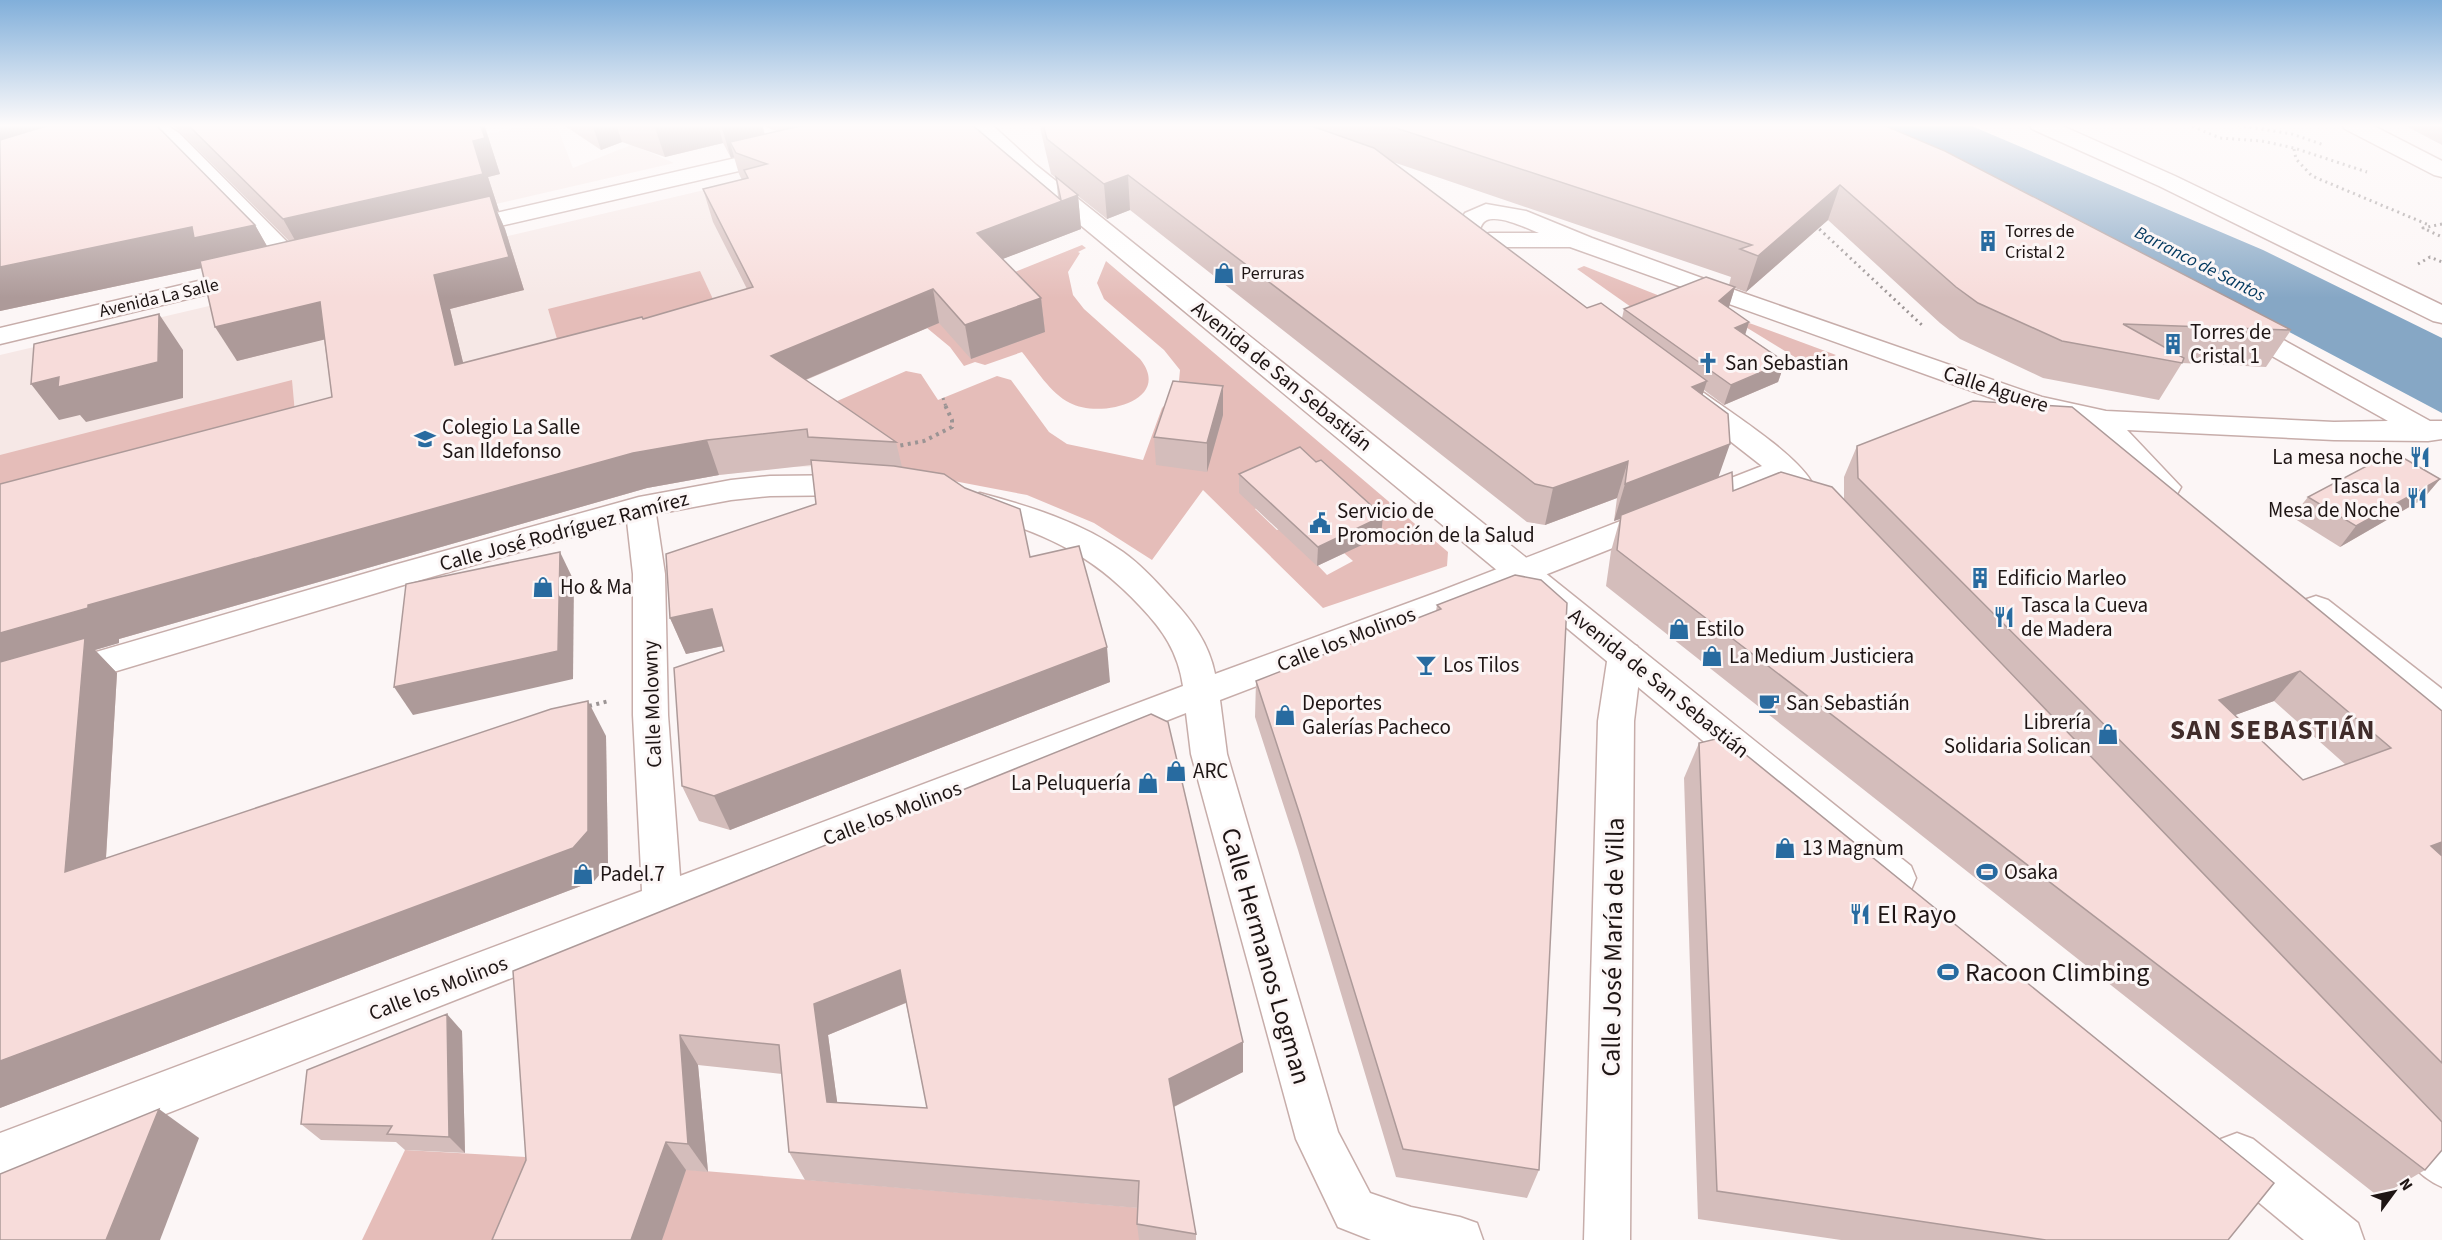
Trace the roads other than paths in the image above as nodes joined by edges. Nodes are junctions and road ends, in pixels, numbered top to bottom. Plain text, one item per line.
1 (219, 182) edge
2 (663, 182) edge
3 (1043, 182) edge
4 (2169, 182) edge
5 (437, 233) edge
6 (1535, 271) edge
7 (2217, 314) edge
8 (2442, 315) edge
9 (0, 336) edge
10 (1671, 382) edge
11 (2106, 420) junction
12 (2438, 434) edge
13 (1783, 469) junction
14 (884, 488) edge
15 (949, 496) edge
16 (1816, 500) edge
17 (2186, 504) edge
18 (639, 507) junction
19 (1521, 571) junction
20 (2294, 591) edge
21 (1625, 655) junction
22 (0, 693) edge
23 (1201, 693) junction
24 (2436, 694) edge
25 (1922, 898) edge
26 (662, 902) junction
27 (2388, 1105) edge
28 (2207, 1131) edge
29 (0, 1156) edge
30 (2442, 1164) edge
31 (1460, 1240) edge
32 (1607, 1240) edge
33 (2341, 1240) edge

1 - 9 street, Avenida La Salle
2 - 5 street
3 - 19 street, Avenida de San Sebastián
4 - 8 street
6 - 11 street, Calle Aguere
7 - 12 street, Calle Aguere
10 - 13 street
11 - 12 street, Calle Aguere
11 - 17 street
13 - 16 street
13 - 19 street, Calle los Molinos
14 - 18 street, Calle José Rodríguez Ramírez
15 - 23 street
18 - 22 street, Calle José Rodríguez Ramírez
18 - 26 street, Calle Molowny
19 - 21 street, Avenida de San Sebastián
19 - 23 street, Calle los Molinos
20 - 24 street
21 - 25 street, Avenida de San Sebastián
21 - 32 street, Calle José María de Villa
23 - 26 street, Calle los Molinos
23 - 31 street, Calle Hermanos Logman
26 - 29 street, Calle los Molinos
27 - 30 street
28 - 33 street

